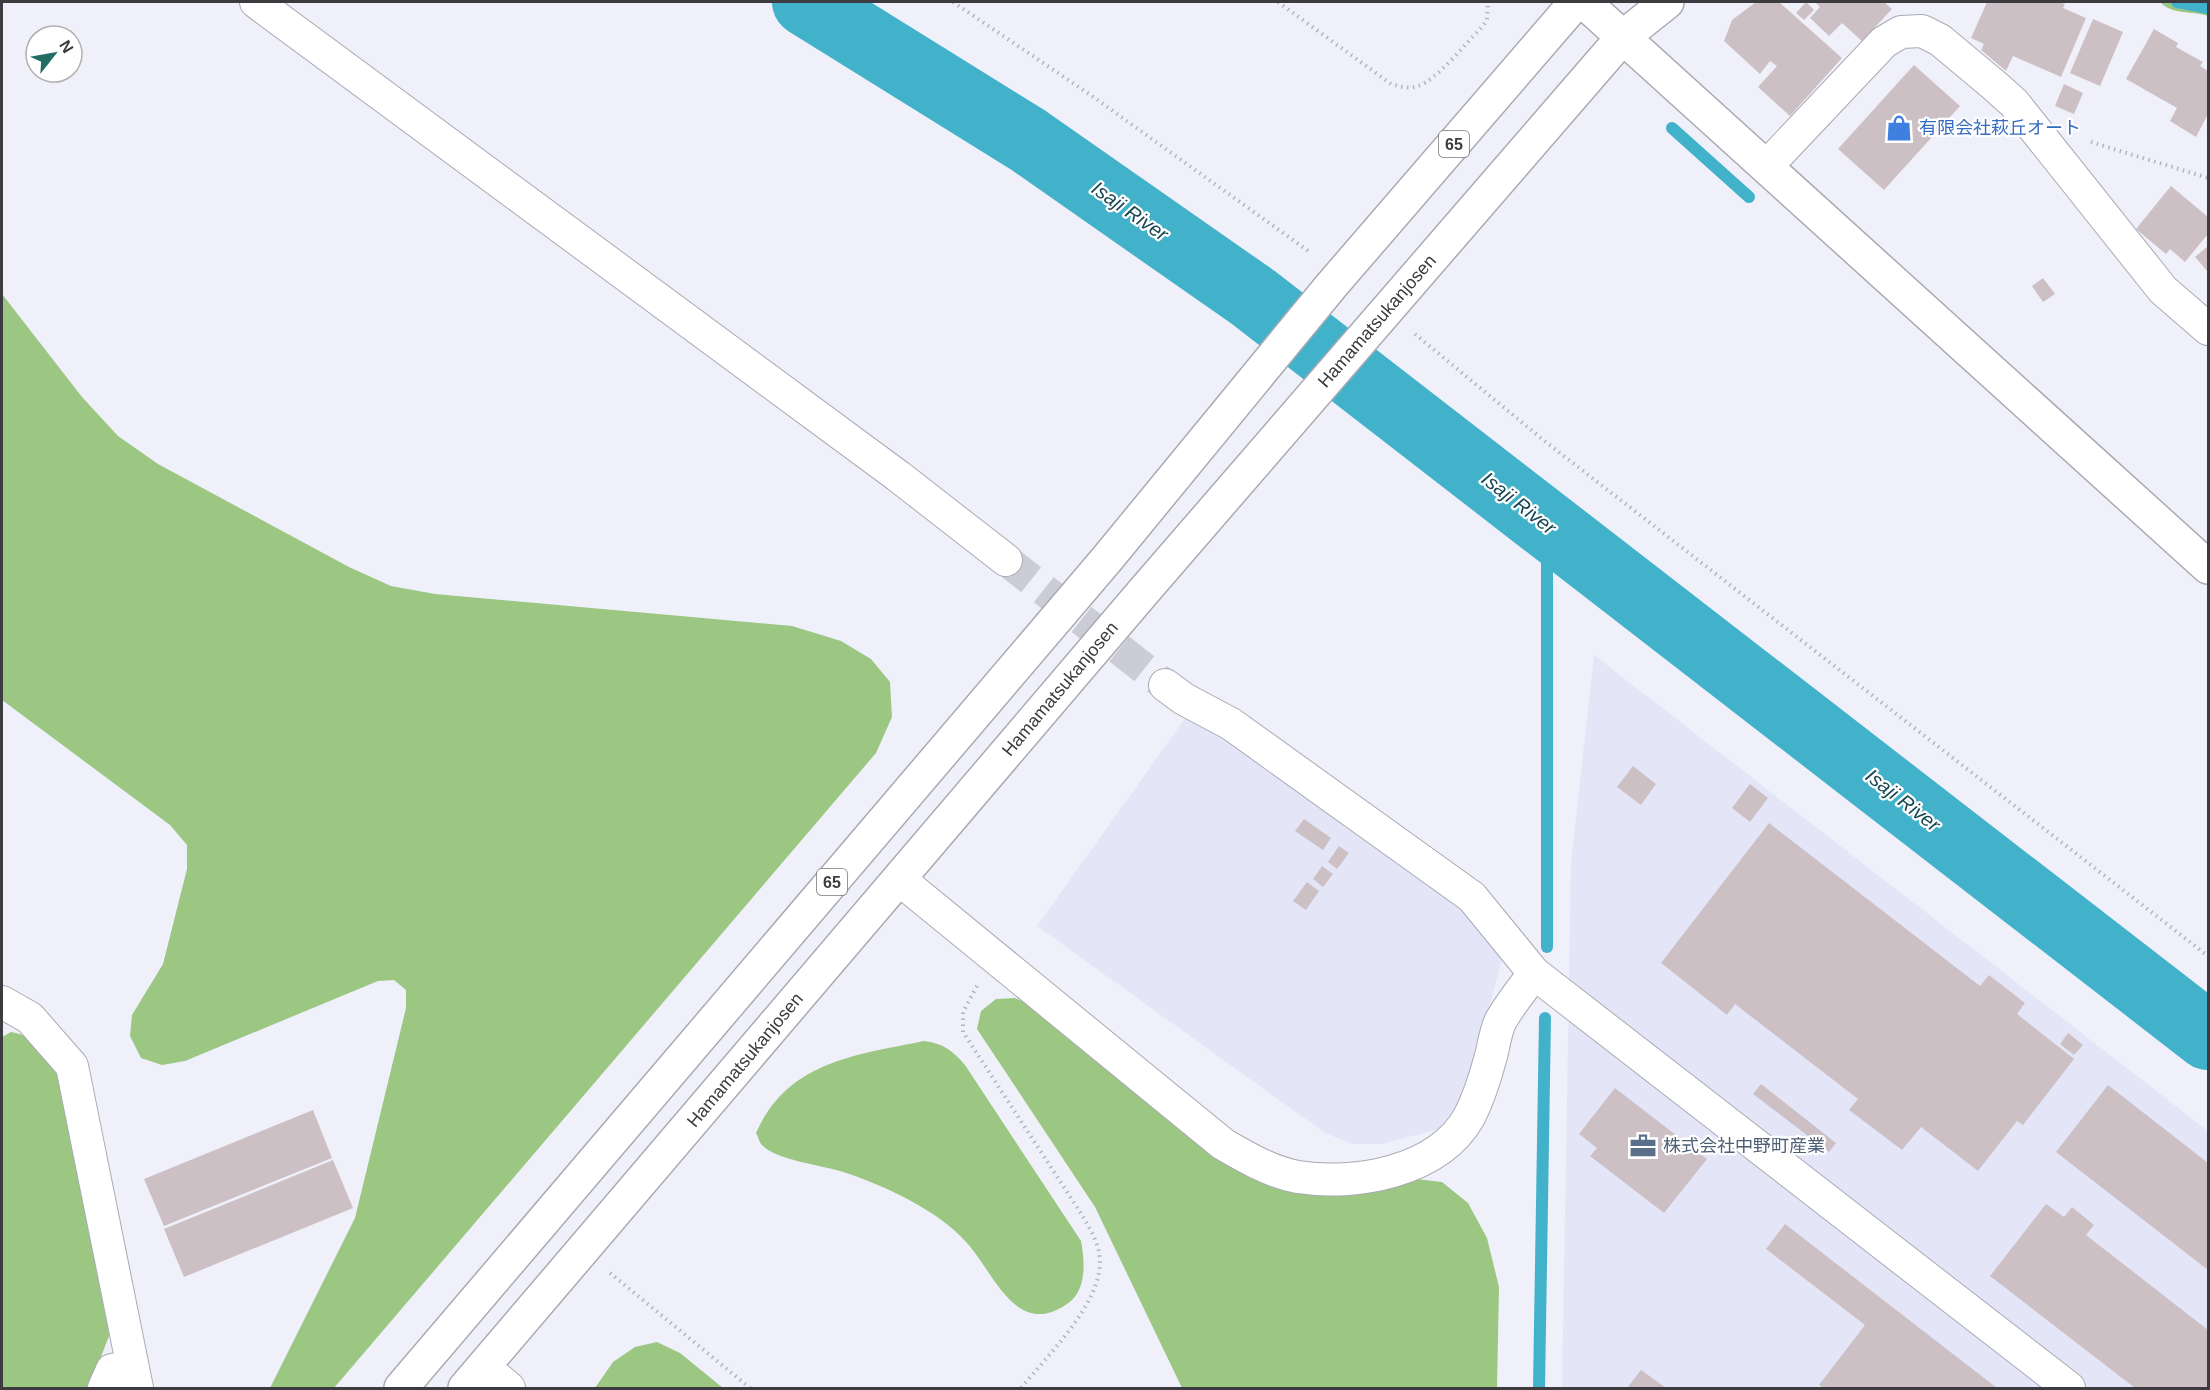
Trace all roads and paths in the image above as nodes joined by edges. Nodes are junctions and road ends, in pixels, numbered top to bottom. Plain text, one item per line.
1 (256, 2) edge
2 (953, 2) edge
3 (1278, 2) edge
4 (1488, 2) edge
5 (1576, 2) edge
6 (1584, 2) edge
7 (1667, 2) edge
8 (1623, 37) junction
9 (2086, 140) dead end
10 (1767, 167) junction
11 (2208, 177) edge
12 (1336, 281) junction
13 (1383, 315) junction
14 (2208, 329) edge
15 (1006, 560) tunnel mouth
16 (2208, 567) edge
17 (1165, 685) tunnel mouth
18 (899, 879) junction
19 (2208, 956) edge
20 (998, 960) junction
21 (1534, 973) junction
22 (2, 1005) edge
23 (583, 1251) junction
24 (134, 1377) edge
25 (474, 1378) edge
26 (104, 1389) edge
27 (401, 1389) edge
28 (508, 1389) edge
29 (750, 1389) edge
30 (1021, 1389) edge
31 (2069, 1389) edge

1 - 15 street
2 - 12 path
3 - 4 path
5 - 12 main road, 65
6 - 8 main road
7 - 8 main road, Hamamatsukanjosen
8 - 10 main road
8 - 13 main road, Hamamatsukanjosen
9 - 11 path
10 - 14 street
10 - 16 main road
12 - 27 main road, 65
13 - 18 main road, Hamamatsukanjosen
13 - 19 path
17 - 21 street
18 - 20 street
18 - 23 main road, Hamamatsukanjosen
20 - 21 street
20 - 30 path
21 - 31 street
22 - 24 street
23 - 25 main road, Hamamatsukanjosen
23 - 29 path
24 - 26 street
25 - 28 street

